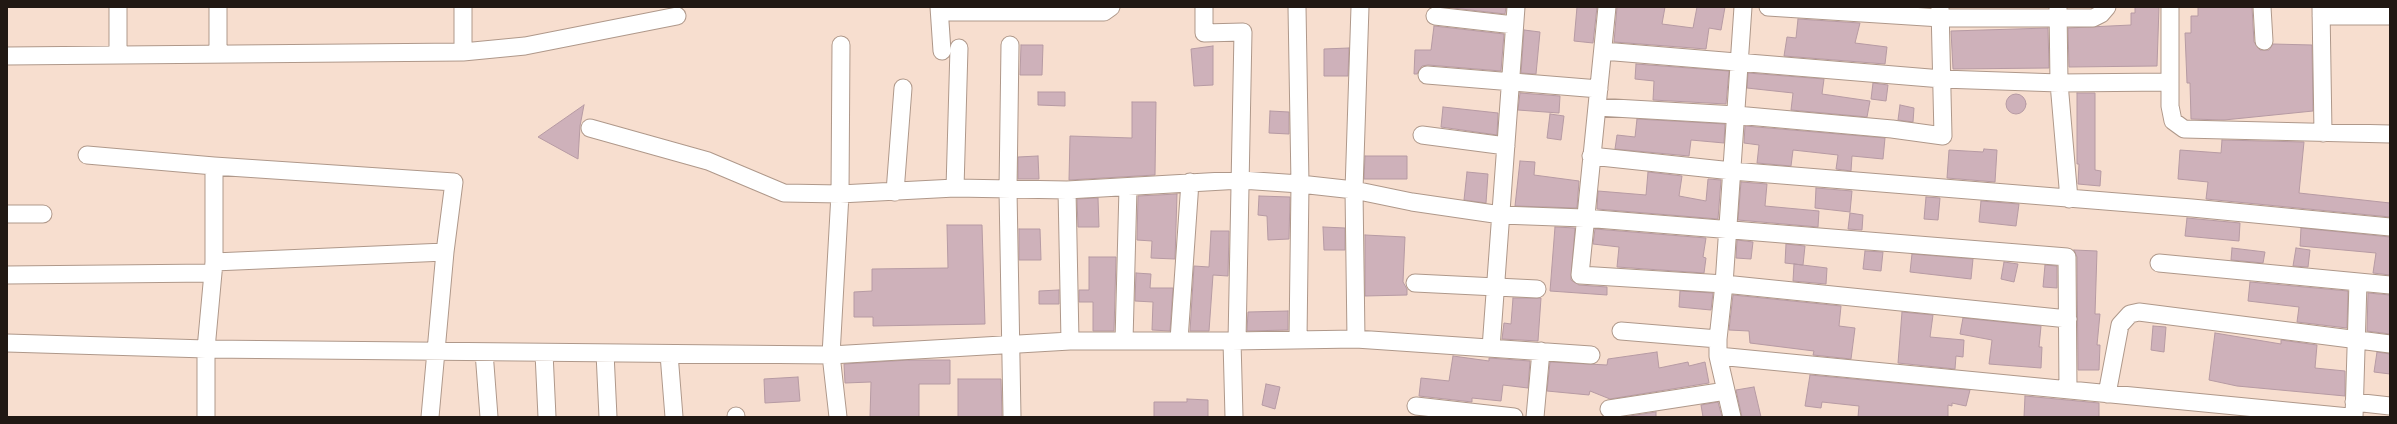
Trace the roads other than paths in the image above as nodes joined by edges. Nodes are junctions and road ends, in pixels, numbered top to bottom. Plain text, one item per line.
1 (118, 7) edge
2 (218, 7) edge
3 (463, 7) edge
4 (1111, 7) edge
5 (1204, 7) edge
6 (1297, 7) edge
7 (1360, 7) edge
8 (1516, 7) edge
9 (1607, 7) edge
10 (1743, 7) edge
11 (1768, 7) edge
12 (2107, 7) edge
13 (2170, 7) edge
14 (2262, 7) edge
15 (939, 10) edge
16 (2321, 11) edge
17 (1941, 12) edge
18 (2058, 13) edge
19 (677, 16) dead end
20 (1436, 16) dead end
21 (2390, 16) edge
22 (1514, 25) junction
23 (2264, 41) dead end
24 (841, 45) dead end
25 (1010, 45) dead end
26 (959, 48) dead end
27 (1603, 51) junction
28 (463, 52) junction
29 (942, 52) dead end
30 (218, 53) junction
31 (118, 54) junction
32 (7, 56) edge
33 (1740, 62) junction
34 (1427, 75) dead end
35 (1942, 79) junction
36 (1510, 82) junction
37 (2170, 82) junction
38 (2059, 83) junction
39 (904, 88) dead end
40 (1599, 89) junction
41 (1597, 107) junction
42 (1736, 115) junction
43 (590, 128) dead end
44 (2323, 133) junction
45 (2390, 134) edge
46 (1422, 135) dead end
47 (1506, 146) junction
48 (87, 155) dead end
49 (1591, 156) junction
50 (214, 166) junction
51 (1732, 171) junction
52 (1241, 180) junction
53 (1190, 182) junction
54 (1300, 184) junction
55 (955, 188) junction
56 (1128, 188) junction
57 (1008, 190) junction
58 (1067, 190) junction
59 (1354, 190) junction
60 (895, 192) junction
61 (840, 194) junction
62 (2070, 199) junction
63 (7, 214) edge
64 (43, 214) dead end
65 (1501, 214) junction
66 (1584, 218) junction
67 (2390, 227) edge
68 (1727, 231) junction
69 (445, 252) junction
70 (2159, 263) dead end
71 (213, 267) junction
72 (7, 276) edge
73 (2358, 282) junction
74 (1415, 283) dead end
75 (1724, 284) junction
76 (2390, 285) edge
77 (1496, 288) junction
78 (1537, 290) dead end
79 (2068, 319) junction
80 (1621, 331) dead end
81 (1298, 339) junction
82 (1356, 339) junction
83 (1718, 339) junction
84 (1179, 340) junction
85 (1070, 341) junction
86 (1124, 341) junction
87 (1235, 341) junction
88 (2356, 341) junction
89 (7, 343) edge
90 (1010, 343) junction
91 (2390, 344) edge
92 (1491, 348) junction
93 (206, 349) junction
94 (1542, 351) junction
95 (435, 352) junction
96 (484, 352) junction
97 (544, 353) junction
98 (605, 353) junction
99 (669, 354) junction
100 (831, 354) junction
101 (1591, 355) dead end
102 (1718, 356) junction
103 (2068, 390) junction
104 (1726, 391) junction
105 (2107, 394) junction
106 (1416, 406) dead end
107 (2390, 406) edge
108 (1609, 409) dead end
109 (2238, 412) edge
110 (2352, 412) edge
111 (206, 417) edge
112 (430, 417) edge
113 (489, 417) edge
114 (547, 417) edge
115 (608, 417) edge
116 (674, 417) edge
117 (838, 417) edge
118 (1012, 417) edge
119 (1234, 417) edge
120 (1514, 417) edge
121 (1535, 417) edge
122 (1732, 417) edge

1 - 31 street
2 - 30 street
3 - 28 street
4 - 15 street
5 - 52 street
6 - 54 street
7 - 59 street
8 - 22 street
9 - 27 street
10 - 33 street
11 - 17 street
12 - 18 street
13 - 37 street
14 - 23 street
15 - 29 street
16 - 21 street
16 - 44 street
17 - 18 street
17 - 35 street
18 - 38 street
19 - 28 street
20 - 22 street
22 - 36 street
24 - 61 street
25 - 57 street
26 - 55 street
27 - 33 street
27 - 40 street
28 - 30 street
30 - 31 street
31 - 32 street
33 - 35 street
33 - 42 street
34 - 36 street
35 - 38 street
35 - 42 street
36 - 40 street
36 - 47 street
37 - 38 street
37 - 44 street
38 - 62 street
39 - 60 street
40 - 41 street
41 - 42 street
41 - 49 street
42 - 51 street
43 - 61 street
44 - 45 street
46 - 47 street
47 - 65 street
48 - 50 street
49 - 51 street
49 - 66 street
50 - 69 street
50 - 71 street
51 - 62 street
51 - 68 street
52 - 53 street
52 - 54 street
52 - 87 street
53 - 56 street
53 - 84 street
54 - 59 street
54 - 81 street
55 - 57 street
55 - 60 street
56 - 58 street
56 - 86 street
57 - 58 street
57 - 90 street
58 - 85 street
59 - 65 street
59 - 82 street
60 - 61 street
61 - 100 street
62 - 67 street
63 - 64 street
65 - 66 street
65 - 77 street
66 - 68 street
66 - 75 street
68 - 75 street
68 - 79 street
69 - 71 street
69 - 95 street
70 - 73 street
71 - 72 street
71 - 93 street
73 - 76 street
73 - 88 street
74 - 77 street
75 - 79 street
75 - 83 street
77 - 78 street
77 - 92 street
79 - 103 street
80 - 83 street
81 - 82 street
81 - 87 street
82 - 92 street
83 - 102 street
84 - 86 street
84 - 87 street
85 - 86 street
85 - 90 street
87 - 119 street
88 - 91 street
88 - 105 street
88 - 110 street
89 - 93 street
90 - 100 street
90 - 118 street
92 - 94 street
93 - 95 street
93 - 111 street
94 - 101 street
94 - 121 street
95 - 96 street
95 - 112 street
96 - 97 street
96 - 113 street
97 - 98 street
97 - 114 street
98 - 99 street
98 - 115 street
99 - 100 street
99 - 116 street
100 - 117 street
102 - 103 street
102 - 104 street
103 - 105 street
104 - 108 street
104 - 122 street
105 - 109 street
106 - 120 street
107 - 110 street
109 - 110 street

